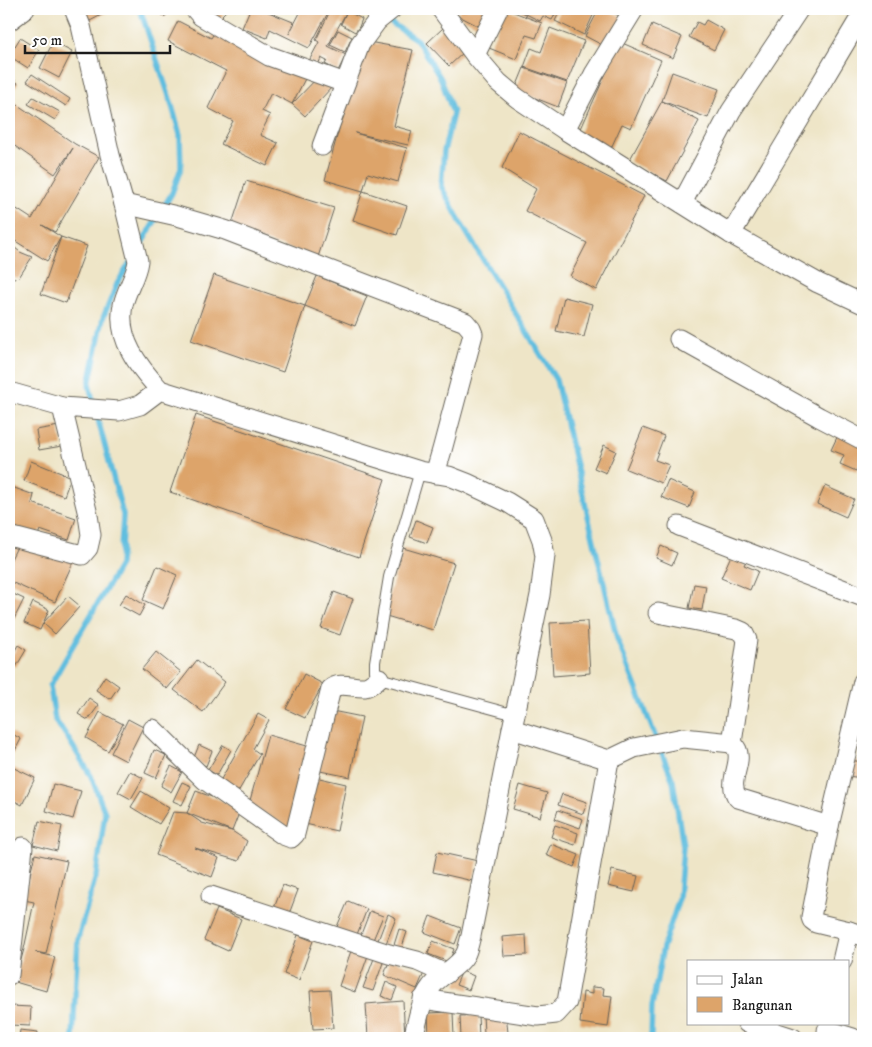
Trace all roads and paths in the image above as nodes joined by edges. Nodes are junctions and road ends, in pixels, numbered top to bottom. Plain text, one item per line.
1 (25, 9) edge
2 (74, 9) edge
3 (195, 9) edge
4 (441, 9) edge
5 (498, 9) edge
6 (634, 9) edge
7 (799, 9) edge
8 (863, 13) edge
9 (385, 14) edge
10 (9, 21) edge
11 (474, 56) junction
12 (345, 83) junction
13 (565, 130) junction
14 (322, 146) dead end
15 (682, 203) junction
16 (124, 204) junction
17 (732, 234) junction
18 (863, 304) edge
19 (679, 339) dead end
20 (160, 390) junction
21 (9, 392) edge
22 (62, 407) junction
23 (863, 440) edge
24 (428, 472) junction
25 (679, 526) dead end
26 (9, 536) edge
27 (863, 597) edge
28 (658, 612) dead end
29 (379, 678) junction
30 (863, 682) edge
31 (514, 722) junction
32 (153, 729) dead end
33 (857, 738) edge
34 (732, 743) junction
35 (609, 760) junction
36 (829, 826) junction
37 (23, 847) dead end
38 (211, 896) dead end
39 (856, 934) edge
40 (843, 960) edge
41 (446, 974) junction
42 (9, 975) edge
43 (423, 999) junction
44 (750, 1024) edge
45 (827, 1031) edge
46 (413, 1038) edge
47 (793, 1038) edge
48 (853, 1038) edge

1 - 10 street
2 - 16 street
3 - 12 street
4 - 11 street
5 - 11 street
6 - 13 street
7 - 15 street
8 - 17 street
9 - 12 street
11 - 13 street
12 - 14 street
13 - 15 street
15 - 17 street
16 - 20 street
16 - 24 street
17 - 18 street
19 - 23 street
20 - 22 street
20 - 24 street
21 - 22 street
22 - 26 street
24 - 29 lane
24 - 31 street
25 - 27 street
28 - 34 street
29 - 31 lane
29 - 32 street
30 - 33 street
31 - 35 street
31 - 41 street
33 - 36 street
34 - 35 street
34 - 36 street
35 - 43 street
36 - 39 street
37 - 42 street
38 - 41 street
39 - 40 street
41 - 43 street
43 - 46 street
44 - 47 street
45 - 48 street

